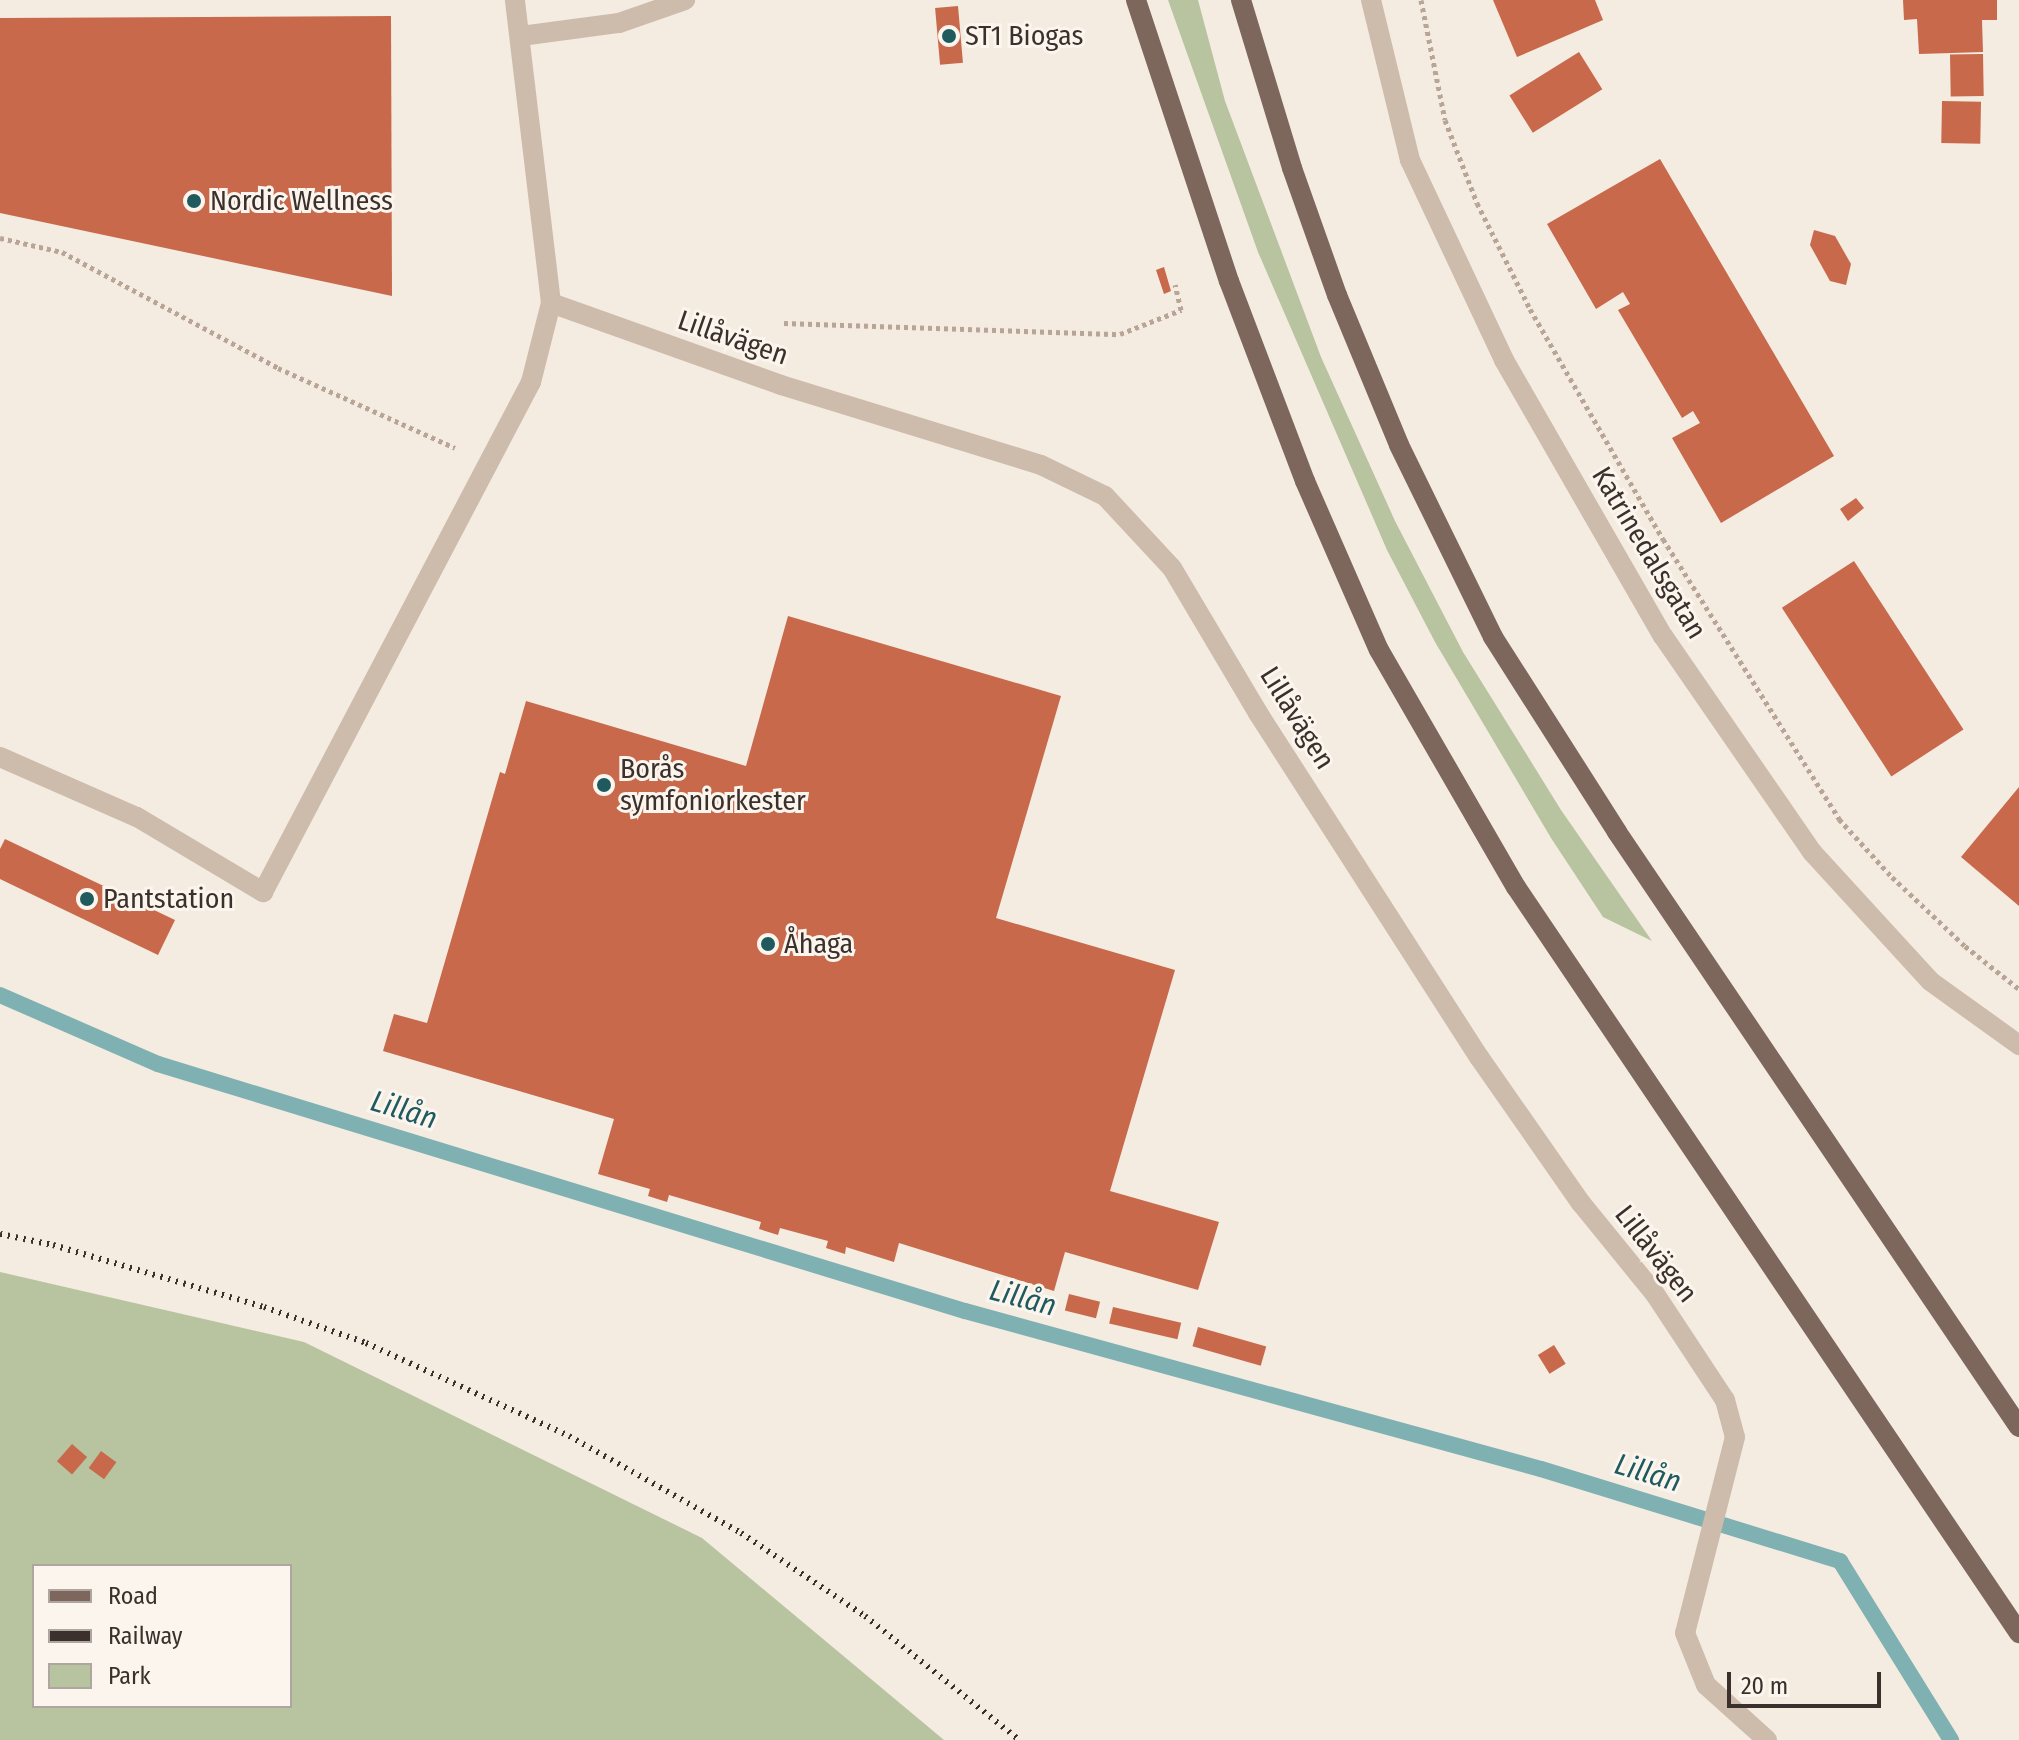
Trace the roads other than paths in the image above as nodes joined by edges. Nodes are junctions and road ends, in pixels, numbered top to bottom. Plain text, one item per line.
1 (515, 0) edge
2 (685, 0) edge
3 (1136, 0) edge
4 (1241, 0) edge
5 (1371, 0) edge
6 (521, 36) junction
7 (551, 303) junction
8 (0, 757) edge
9 (2019, 1045) edge
10 (2019, 1427) edge
11 (1971, 1561) junction
12 (2019, 1610) edge
13 (2019, 1633) edge
14 (1767, 1740) edge

1 - 6 street
2 - 6 street
3 - 11 main road
4 - 10 main road
5 - 9 street, Katrinedalsgatan
6 - 7 street
7 - 8 street
7 - 14 street, Lillåvägen
11 - 12 main road
11 - 13 main road

